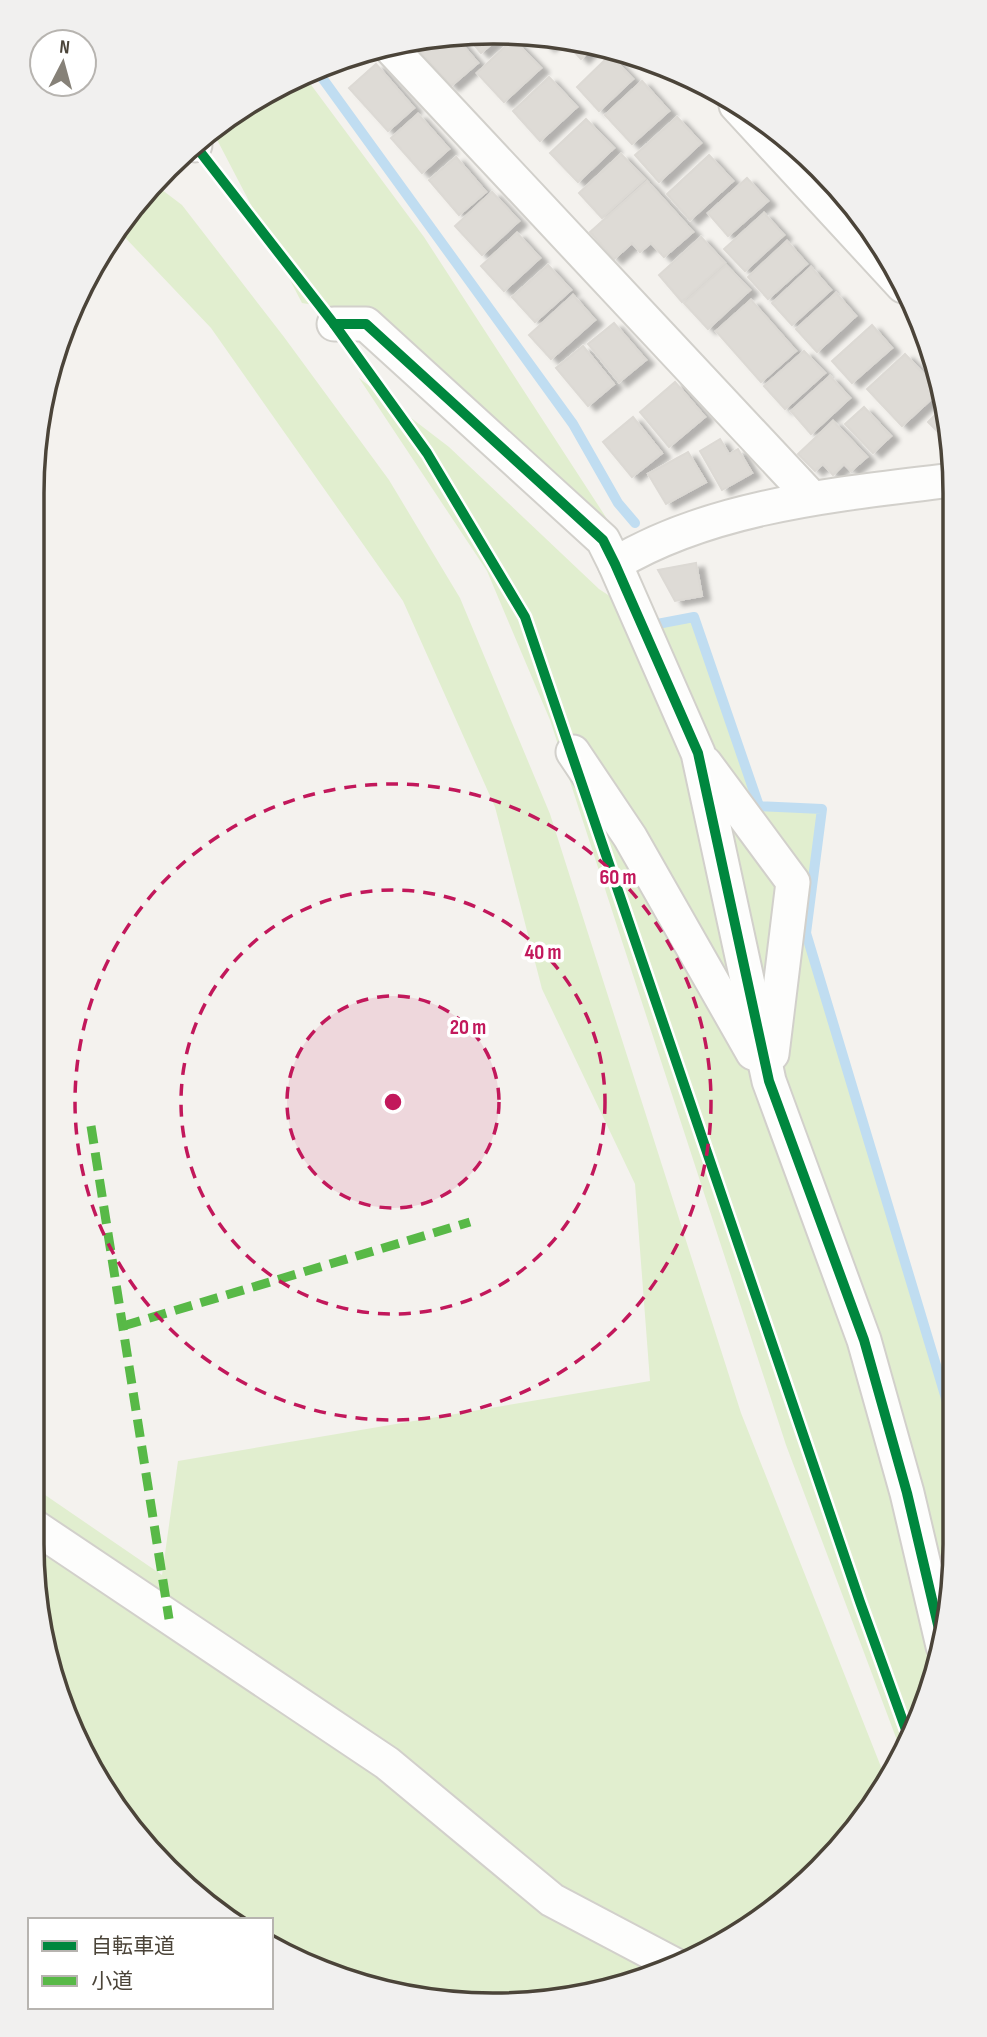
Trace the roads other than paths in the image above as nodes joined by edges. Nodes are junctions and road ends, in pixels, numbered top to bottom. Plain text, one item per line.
1 (397, 54) edge
2 (763, 134) edge
3 (873, 254) edge
4 (334, 324) dead end
5 (943, 481) edge
6 (811, 497) junction
7 (615, 565) junction
8 (573, 752) dead end
9 (698, 753) junction
10 (769, 1081) junction
11 (44, 1533) edge
12 (937, 1619) edge
13 (665, 1960) edge

1 - 6 street
2 - 3 street
4 - 7 street
5 - 6 street
6 - 7 street
7 - 9 street
8 - 10 street
9 - 10 street
9 - 10 street
10 - 12 street
11 - 13 street

